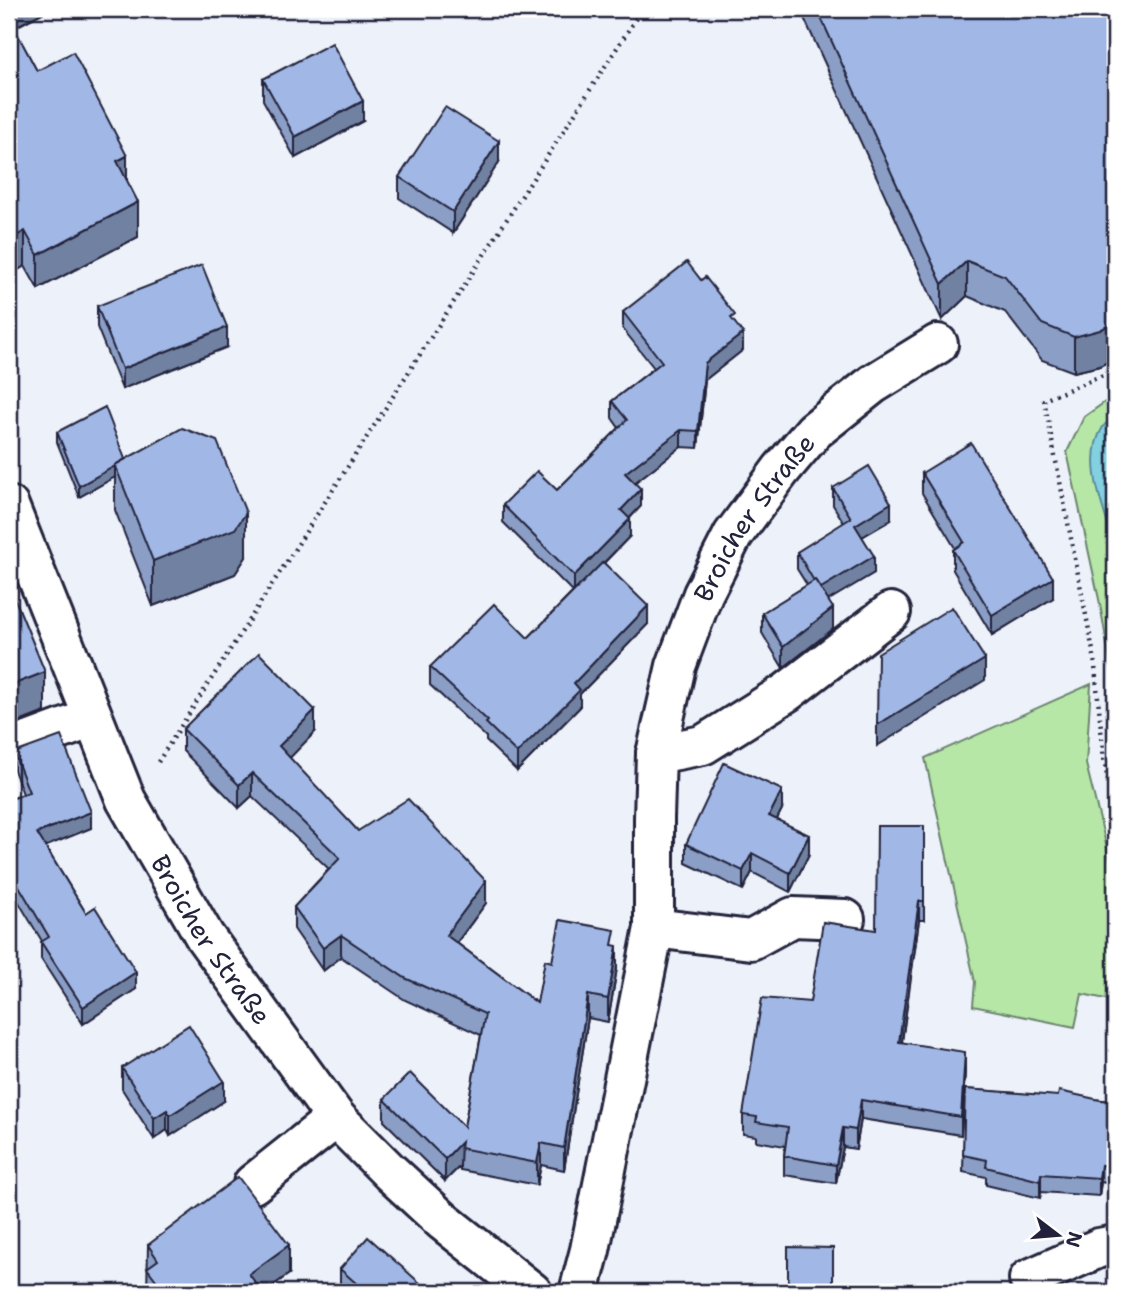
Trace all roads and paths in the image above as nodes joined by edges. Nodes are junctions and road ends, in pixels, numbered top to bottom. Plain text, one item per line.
1 (642, 9) edge
2 (938, 344) dead end
3 (1115, 370) edge
4 (9, 506) edge
5 (891, 612) dead end
6 (92, 718) junction
7 (9, 750) edge
8 (656, 754) junction
9 (126, 800) junction
10 (1115, 815) edge
11 (845, 919) dead end
12 (654, 928) junction
13 (336, 1118) junction
14 (253, 1184) dead end
15 (1115, 1245) edge
16 (1029, 1279) dead end
17 (531, 1292) edge
18 (579, 1292) edge

1 - 9 path
2 - 8 street, Broicher Straße
3 - 10 path
4 - 6 street, Broicher Straße
5 - 8 street
6 - 7 street
6 - 9 street, Broicher Straße
8 - 12 street, Broicher Straße
9 - 13 street, Broicher Straße
11 - 12 street
12 - 18 street, Broicher Straße
13 - 14 street
13 - 17 street, Broicher Straße
15 - 16 street

